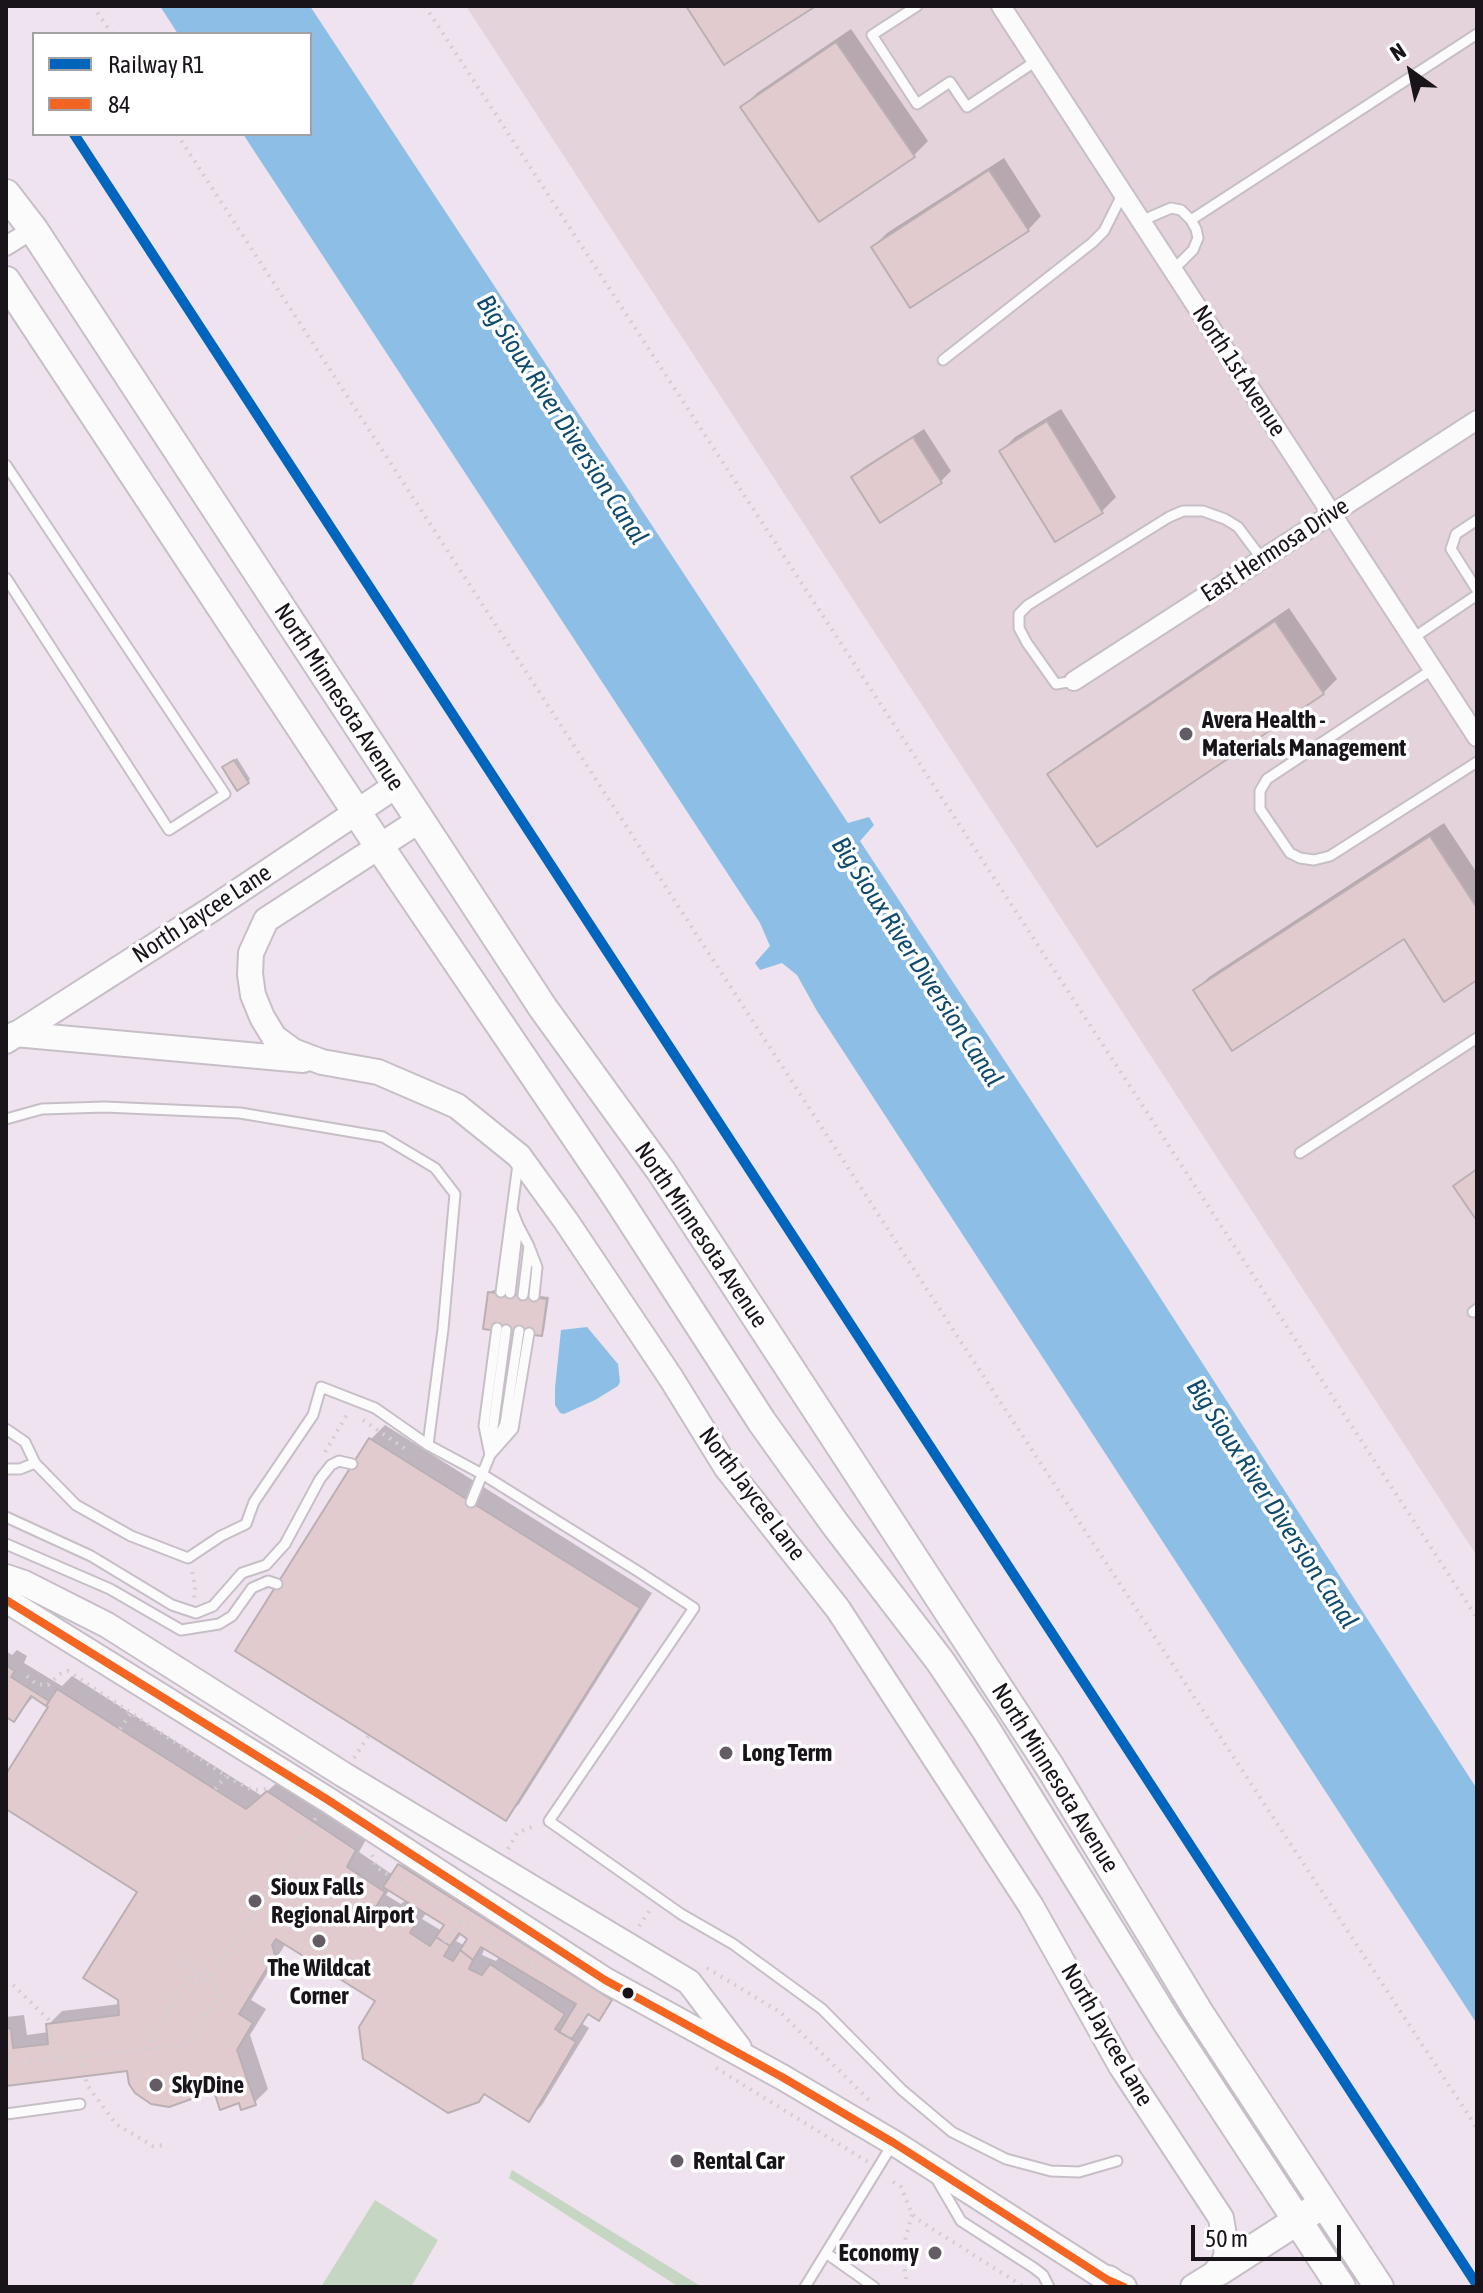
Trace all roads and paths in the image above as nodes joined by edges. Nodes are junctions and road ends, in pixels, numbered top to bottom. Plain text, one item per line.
1 (93, 6) edge
2 (425, 6) edge
3 (917, 6) edge
4 (1001, 6) edge
5 (111, 32) edge
6 (1477, 34) edge
7 (1036, 61) junction
8 (178, 136) edge
9 (1123, 193) junction
10 (6, 194) edge
11 (1191, 220) junction
12 (1141, 221) junction
13 (33, 229) junction
14 (6, 246) edge
15 (1173, 270) junction
16 (6, 281) edge
17 (943, 360) dead end
18 (1477, 420) edge
19 (6, 465) edge
20 (1332, 514) junction
21 (1477, 520) edge
22 (1262, 559) junction
23 (6, 578) edge
24 (1477, 593) edge
25 (1413, 638) junction
26 (1433, 669) junction
27 (1074, 681) joint
28 (1477, 737) edge
29 (1477, 762) edge
30 (397, 785) junction
31 (356, 811) junction
32 (420, 820) junction
33 (379, 846) junction
34 (11, 1038) edge
35 (1477, 1038) edge
36 (322, 1062) junction
37 (6, 1119) edge
38 (1300, 1153) dead end
39 (519, 1156) junction
40 (511, 1209) junction
41 (518, 1225) junction
42 (528, 1295) dead end
43 (501, 1329) dead end
44 (524, 1332) dead end
45 (6, 1429) edge
46 (428, 1445) junction
47 (490, 1455) junction
48 (35, 1463) junction
49 (352, 1464) dead end
50 (6, 1469) edge
51 (482, 1474) junction
52 (471, 1502) dead end
53 (6, 1517) edge
54 (6, 1544) edge
55 (6, 1577) edge
56 (277, 1584) dead end
57 (6, 1600) edge
58 (1477, 1618) edge
59 (27, 1676) dead end
60 (131, 1713) junction
61 (120, 1729) dead end
62 (369, 1735) dead end
63 (351, 1764) dead end
64 (226, 1776) junction
65 (215, 1789) dead end
66 (272, 1789) dead end
67 (549, 1821) junction
68 (313, 1822) dead end
69 (371, 1851) dead end
70 (507, 1851) dead end
71 (658, 1898) junction
72 (463, 1920) junction
73 (638, 1928) dead end
74 (444, 1942) dead end
75 (212, 1976) junction
76 (6, 1984) edge
77 (592, 2002) junction
78 (616, 2006) dead end
79 (780, 2012) dead end
80 (568, 2036) dead end
81 (147, 2049) junction
82 (81, 2056) junction
83 (746, 2057) junction
84 (57, 2059) junction
85 (6, 2064) edge
86 (710, 2064) dead end
87 (902, 2090) junction
88 (80, 2104) dead end
89 (6, 2114) edge
90 (1477, 2128) edge
91 (894, 2143) junction
92 (164, 2145) dead end
93 (1117, 2161) dead end
94 (870, 2164) dead end
95 (928, 2165) junction
96 (893, 2182) dead end
97 (1324, 2203) junction
98 (912, 2214) junction
99 (1297, 2221) junction
100 (826, 2253) junction
101 (1219, 2271) junction
102 (1117, 2285) edge
103 (805, 2287) edge
104 (874, 2287) edge
105 (907, 2287) edge
106 (1024, 2287) edge
107 (1049, 2287) edge
108 (1193, 2287) edge
109 (1341, 2287) edge
110 (1379, 2287) edge

1 - 5 path
2 - 58 path
3 - 7 lane
4 - 7 street, North 1st Avenue
6 - 11 lane
7 - 9 street, North 1st Avenue
8 - 90 path
9 - 12 street, North 1st Avenue
9 - 17 lane
10 - 13 main road, North Minnesota Avenue
11 - 12 lane
11 - 15 lane
12 - 15 street, North 1st Avenue
13 - 14 street
13 - 30 main road, North Minnesota Avenue
15 - 20 street, North 1st Avenue
16 - 31 main road, North Minnesota Avenue
18 - 20 street, East Hermosa Drive
19 - 23 lane
20 - 22 street, East Hermosa Drive
20 - 25 street, North 1st Avenue
21 - 24 lane
22 - 27 street, East Hermosa Drive
22 - 27 lane
24 - 25 lane
25 - 26 street, North 1st Avenue
26 - 28 street, North 1st Avenue
26 - 29 lane
30 - 31 main road, North Jaycee Lane
30 - 32 main road, North Minnesota Avenue
31 - 33 main road, North Minnesota Avenue
31 - 34 main road, North Jaycee Lane
32 - 33 main road, North Jaycee Lane
32 - 97 main road, North Minnesota Avenue
33 - 36 main road, North Jaycee Lane
33 - 99 main road, North Minnesota Avenue
34 - 36 main road
35 - 38 lane
36 - 39 main road, North Jaycee Lane
37 - 46 lane
39 - 40 lane
39 - 101 main road, North Jaycee Lane
40 - 41 lane
40 - 41 lane
41 - 42 lane
43 - 47 lane
44 - 47 lane
45 - 48 lane
46 - 48 lane
46 - 51 lane
47 - 51 lane
48 - 50 lane
49 - 53 lane
51 - 52 lane
51 - 67 lane
54 - 56 lane
55 - 83 main road
57 - 83 main road
59 - 60 path
60 - 61 path
60 - 64 path
62 - 63 path
64 - 65 path
64 - 66 path
67 - 70 path
67 - 71 lane
68 - 75 path
69 - 72 path
71 - 73 path
71 - 87 lane
72 - 74 path
72 - 77 path
75 - 81 path
75 - 81 path
76 - 84 path
77 - 78 path
77 - 80 path
79 - 87 path
81 - 82 path
82 - 84 path
82 - 92 path
83 - 91 main road
84 - 85 path
86 - 94 path
87 - 93 lane
88 - 89 lane
91 - 95 main road
91 - 100 lane
95 - 102 main road
95 - 107 lane
96 - 98 path
97 - 99 main road
97 - 110 main road, North Minnesota Avenue
98 - 105 path
98 - 106 path
99 - 101 main road
99 - 109 main road, North Minnesota Avenue
100 - 103 lane
100 - 104 lane
101 - 108 main road

